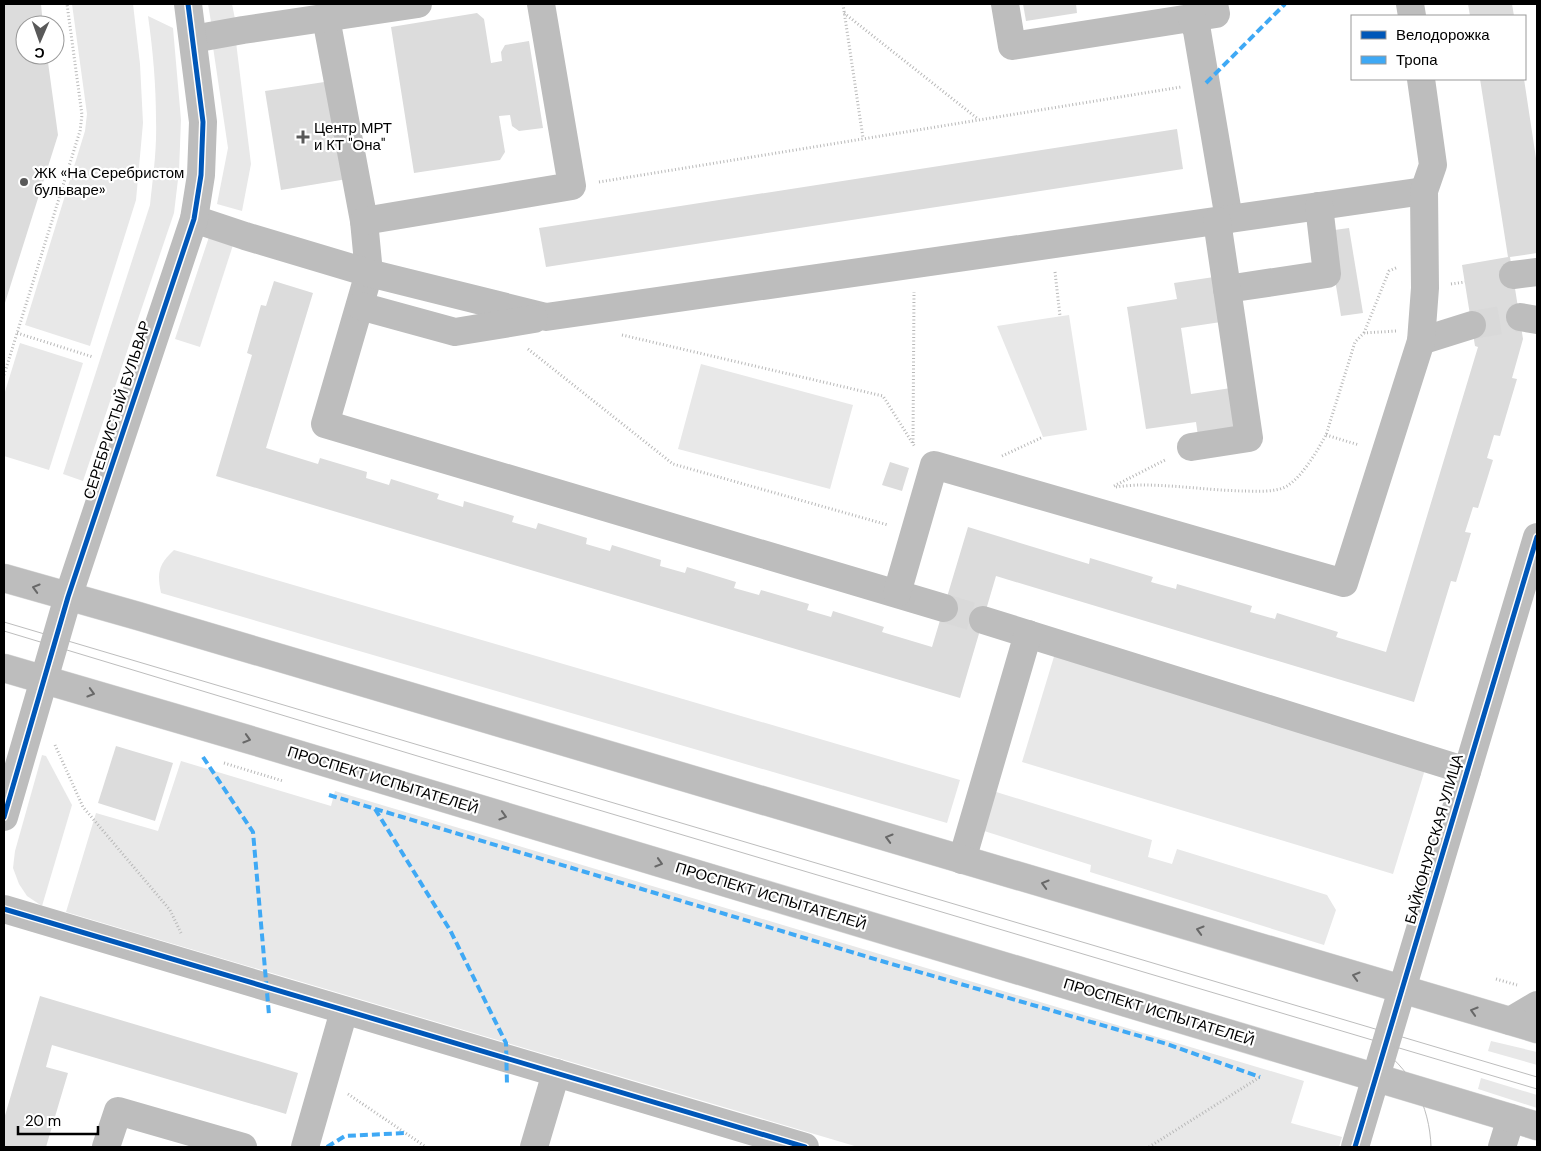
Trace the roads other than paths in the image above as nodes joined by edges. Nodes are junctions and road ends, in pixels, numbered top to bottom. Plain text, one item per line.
1 (188, 4) edge
2 (541, 4) edge
3 (1005, 4) edge
4 (403, 5) edge
5 (1203, 11) edge
6 (326, 18) junction
7 (194, 39) junction
8 (1421, 80) edge
9 (1424, 191) junction
10 (1319, 206) junction
11 (194, 219) junction
12 (364, 220) junction
13 (1223, 220) junction
14 (369, 273) junction
15 (1227, 290) junction
16 (360, 306) junction
17 (546, 318) junction
18 (1472, 325) tunnel mouth
19 (1421, 341) junction
20 (1191, 447) road end
21 (1537, 537) edge
22 (4, 578) edge
23 (897, 594) junction
24 (68, 597) junction
25 (944, 608) tunnel mouth
26 (983, 620) tunnel mouth
27 (1028, 634) junction
28 (4, 668) edge
29 (44, 680) junction
30 (1467, 771) junction
31 (4, 817) edge
32 (962, 860) junction
33 (4, 910) edge
34 (1403, 990) junction
35 (1537, 1005) edge
36 (344, 1011) junction
37 (1510, 1021) junction
38 (1537, 1029) edge
39 (556, 1073) junction
40 (1376, 1078) junction
41 (1511, 1118) junction
42 (1537, 1126) edge
43 (106, 1147) edge
44 (243, 1147) edge
45 (305, 1147) edge
46 (534, 1147) edge
47 (805, 1147) edge
48 (1355, 1147) edge
49 (1502, 1147) edge

1 - 7 main road, СЕРЕБРИСТЫЙ БУЛЬВАР
2 - 12 main road
3 - 5 main road
4 - 6 main road
5 - 13 main road
6 - 7 main road
6 - 12 main road
7 - 11 main road, СЕРЕБРИСТЫЙ БУЛЬВАР
8 - 9 main road
9 - 10 main road
9 - 19 main road
10 - 13 main road
10 - 15 main road
11 - 14 main road
11 - 24 main road, СЕРЕБРИСТЫЙ БУЛЬВАР
12 - 14 main road
13 - 15 main road
13 - 17 main road
14 - 16 main road
14 - 17 main road
15 - 20 main road
16 - 17 main road
16 - 23 main road
18 - 19 main road
19 - 23 main road
21 - 30 main road, БАЙКОНУРСКАЯ УЛИЦА
24 -> 22 main road
23 - 25 main road
24 - 29 main road, СЕРЕБРИСТЫЙ БУЛЬВАР
32 -> 24 main road
26 - 27 main road
27 - 30 main road
27 - 32 main road
28 - 29 main road, ПРОСПЕКТ ИСПЫТАТЕЛЕЙ
29 - 31 main road, СЕРЕБРИСТЫЙ БУЛЬВАР
29 -> 40 main road, ПРОСПЕКТ ИСПЫТАТЕЛЕЙ
30 - 34 main road, БАЙКОНУРСКАЯ УЛИЦА
34 -> 32 main road
33 - 36 main road
37 -> 34 main road
34 - 40 main road, БАЙКОНУРСКАЯ УЛИЦА
35 - 37 main road
36 - 39 main road
36 - 45 main road
37 - 38 main road
39 - 46 main road
39 - 47 main road
40 - 41 main road, ПРОСПЕКТ ИСПЫТАТЕЛЕЙ
40 - 48 main road, БАЙКОНУРСКАЯ УЛИЦА
41 - 42 main road, ПРОСПЕКТ ИСПЫТАТЕЛЕЙ
41 - 49 main road
43 - 44 main road

